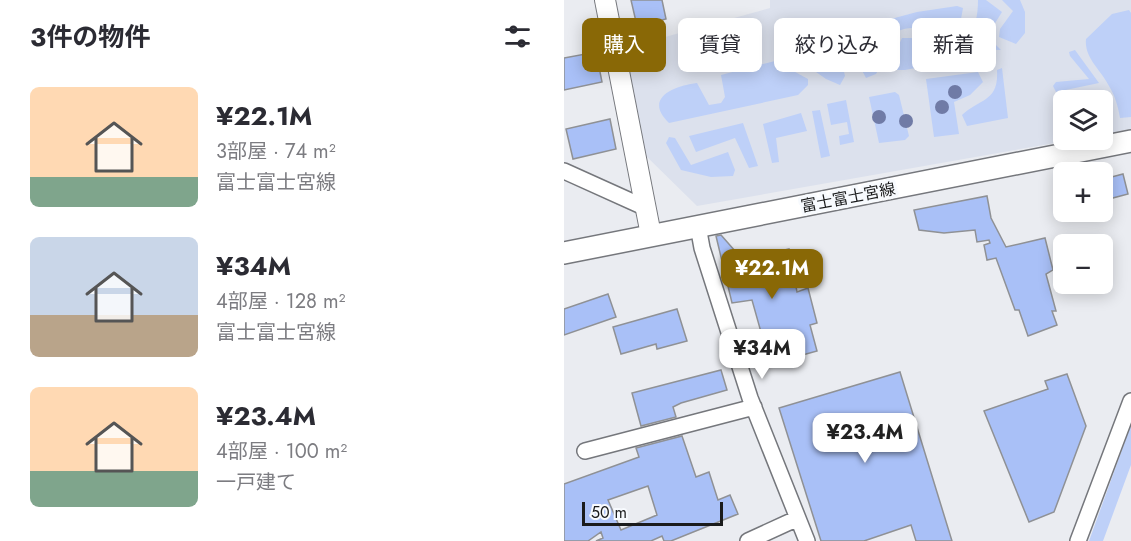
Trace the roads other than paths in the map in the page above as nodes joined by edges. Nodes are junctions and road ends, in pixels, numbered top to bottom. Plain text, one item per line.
1 (605, 0) edge
2 (1131, 141) edge
3 (564, 171) edge
4 (646, 208) junction
5 (698, 226) junction
6 (651, 235) junction
7 (564, 253) edge
8 (1131, 401) edge
9 (754, 408) junction
10 (585, 451) dead end
11 (796, 519) junction
12 (748, 541) edge
13 (807, 541) edge
14 (1078, 541) edge

1 - 4 street
2 - 5 main road, 富士富士宮線
3 - 4 street
4 - 6 street
5 - 6 main road, 富士富士宮線
5 - 9 street
6 - 7 main road, 富士富士宮線
8 - 14 street
9 - 10 street
9 - 11 street
11 - 12 street
11 - 13 street

